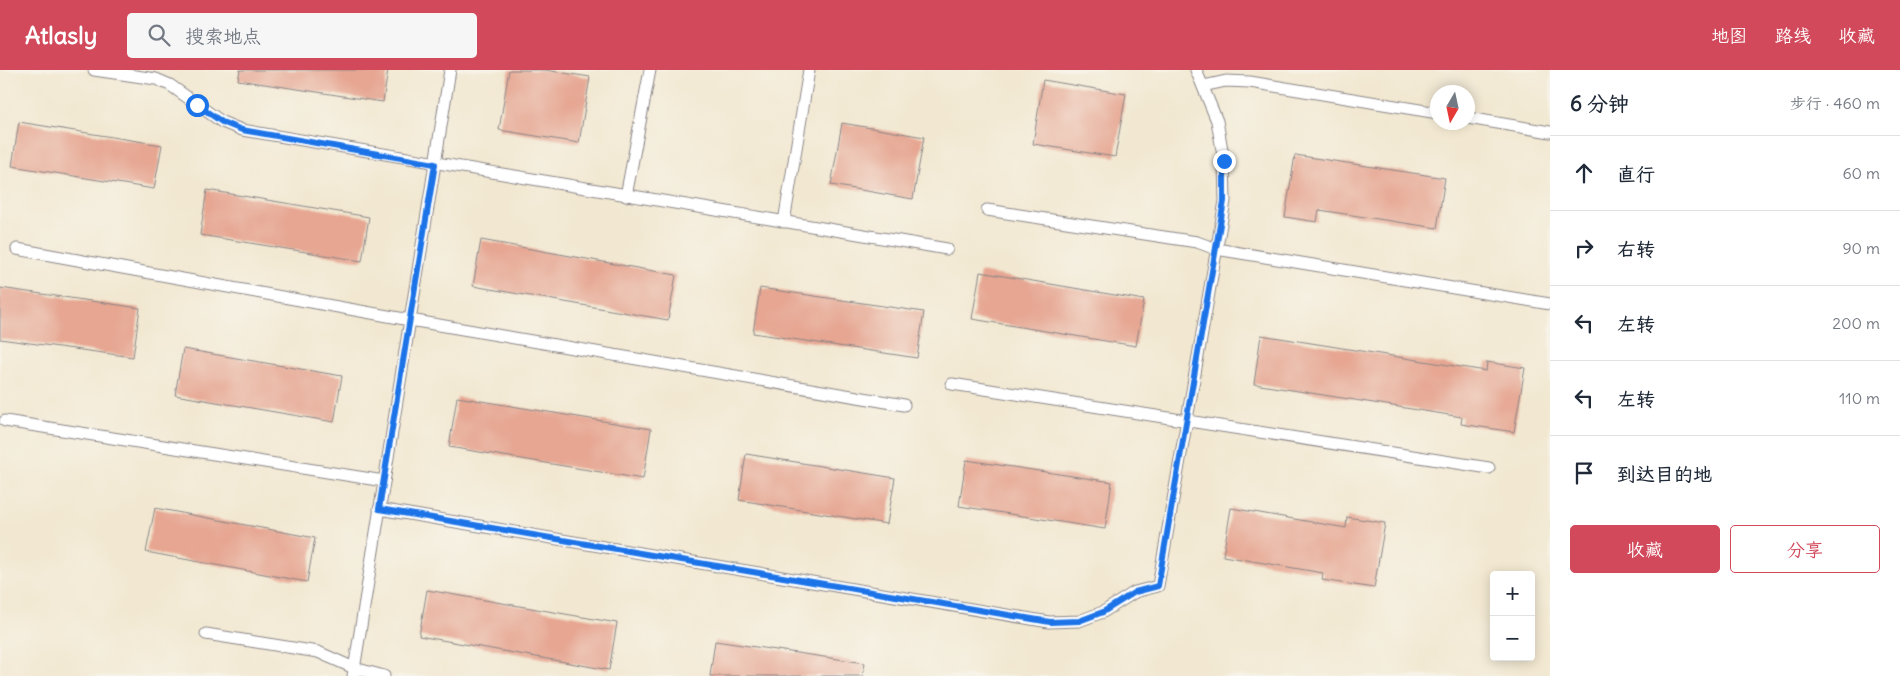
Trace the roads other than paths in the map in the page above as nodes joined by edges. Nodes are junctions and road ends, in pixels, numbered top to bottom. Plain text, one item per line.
1 (94, 70) edge
2 (450, 70) edge
3 (650, 70) edge
4 (809, 70) edge
5 (1196, 70) edge
6 (1202, 86) junction
7 (1430, 112) edge
8 (1475, 119) edge
9 (1550, 132) edge
10 (435, 164) junction
11 (626, 196) junction
12 (987, 210) dead end
13 (784, 222) junction
14 (17, 249) dead end
15 (947, 249) dead end
16 (1216, 250) junction
17 (1550, 304) edge
18 (410, 320) junction
19 (952, 384) dead end
20 (904, 405) dead end
21 (5, 421) dead end
22 (1186, 422) junction
23 (1489, 468) dead end
24 (384, 481) junction
25 (379, 509) junction
26 (206, 634) dead end
27 (353, 672) edge
28 (384, 676) edge

1 - 10 lane
2 - 10 lane
3 - 11 lane
4 - 13 lane
5 - 6 lane
6 - 7 lane
6 - 16 lane
8 - 9 lane
10 - 11 lane
10 - 18 lane
11 - 13 lane
12 - 16 lane
13 - 15 lane
14 - 18 lane
16 - 17 lane
16 - 22 lane
18 - 20 lane
18 - 24 lane
19 - 22 lane
21 - 24 lane
22 - 23 lane
22 - 25 lane
24 - 25 lane
25 - 27 lane
26 - 27 lane
27 - 28 lane

